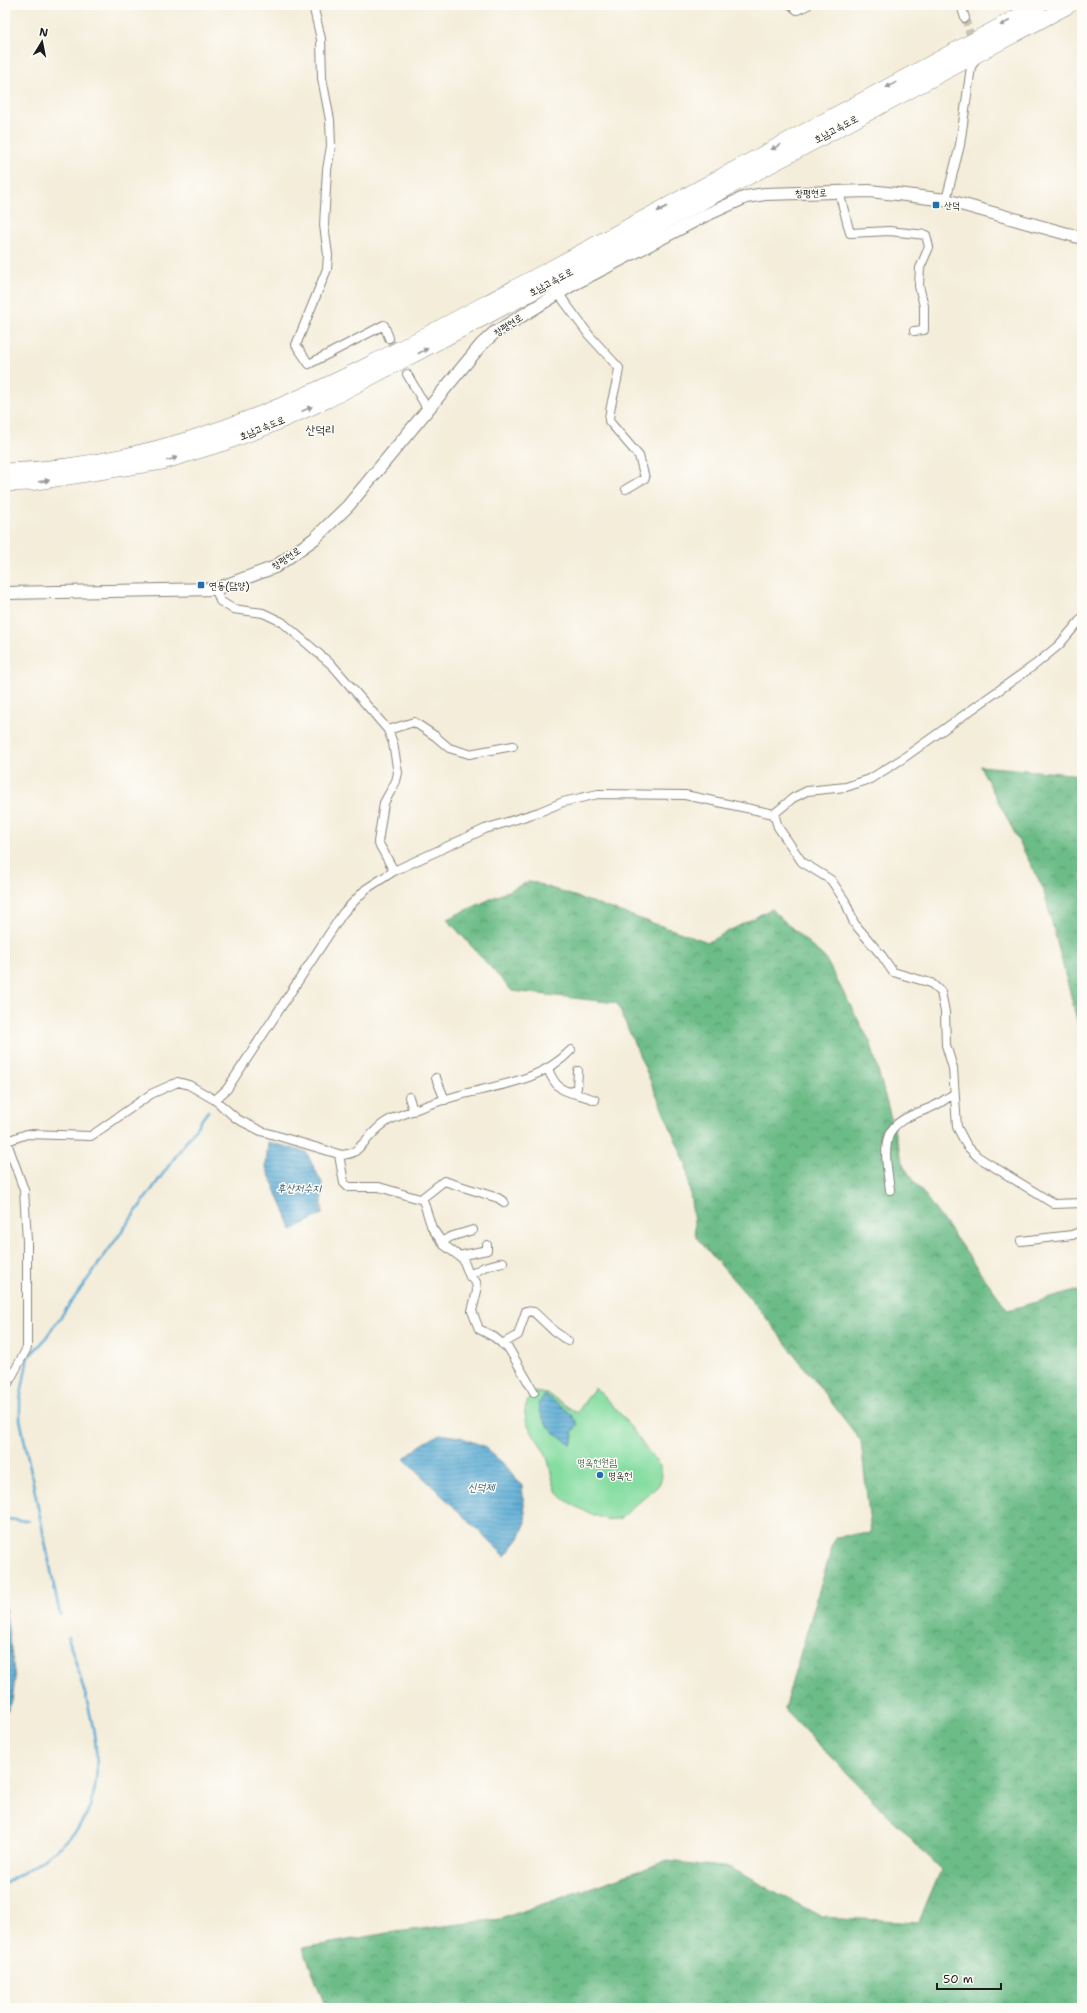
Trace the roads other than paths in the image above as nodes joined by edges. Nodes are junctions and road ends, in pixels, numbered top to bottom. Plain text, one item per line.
1 (313, 5) edge
2 (791, 5) edge
3 (808, 5) edge
4 (961, 5) edge
5 (1040, 5) edge
6 (1070, 5) edge
7 (965, 18) tunnel mouth
8 (977, 56) dead end
9 (839, 192) junction
10 (946, 200) junction
11 (1082, 238) edge
12 (558, 293) junction
13 (914, 332) dead end
14 (389, 338) tunnel mouth
15 (407, 374) tunnel mouth
16 (428, 410) junction
17 (5, 471) edge
18 (5, 484) edge
19 (626, 489) dead end
20 (216, 590) junction
21 (5, 593) edge
22 (1082, 618) edge
23 (388, 730) junction
24 (513, 746) dead end
25 (774, 814) junction
26 (394, 871) junction
27 (571, 1050) dead end
28 (548, 1069) junction
29 (578, 1071) dead end
30 (436, 1078) dead end
31 (569, 1092) junction
32 (954, 1094) junction
33 (409, 1097) dead end
34 (214, 1100) junction
35 (445, 1100) junction
36 (595, 1100) dead end
37 (413, 1111) junction
38 (6, 1139) edge
39 (339, 1155) junction
40 (890, 1190) dead end
41 (421, 1199) junction
42 (504, 1202) dead end
43 (1082, 1203) edge
44 (472, 1230) dead end
45 (1082, 1231) edge
46 (1021, 1241) dead end
47 (442, 1242) junction
48 (487, 1245) dead end
49 (459, 1256) junction
50 (503, 1262) dead end
51 (470, 1275) junction
52 (568, 1341) dead end
53 (502, 1344) junction
54 (5, 1389) edge
55 (534, 1392) dead end

1 - 14 street
2 - 3 street
4 - 7 street
5 -> 17 highway, 호남고속도로
18 -> 6 highway, 호남고속도로
8 - 10 street
9 - 10 main road, 창평현로
9 - 12 main road, 창평현로
9 - 13 street
10 - 11 main road, 창평현로
12 - 16 main road, 창평현로
12 - 19 street
15 - 16 street
16 - 20 main road, 창평현로
20 - 21 main road, 창평현로
20 - 23 street
22 - 25 street
23 - 24 street
23 - 26 street
25 - 26 street
25 - 32 street
26 - 34 street
27 - 28 street
28 - 31 street
28 - 35 street
29 - 31 street
30 - 35 street
31 - 36 street
32 - 40 street
32 - 43 street
33 - 37 street
34 - 38 street
34 - 39 street
35 - 37 street
37 - 39 street
38 - 54 street
39 - 41 street
41 - 42 street
41 - 47 street
44 - 47 street
45 - 46 street
47 - 49 street
48 - 49 street
49 - 51 street
50 - 51 street
51 - 53 street
52 - 53 street
53 - 55 street

